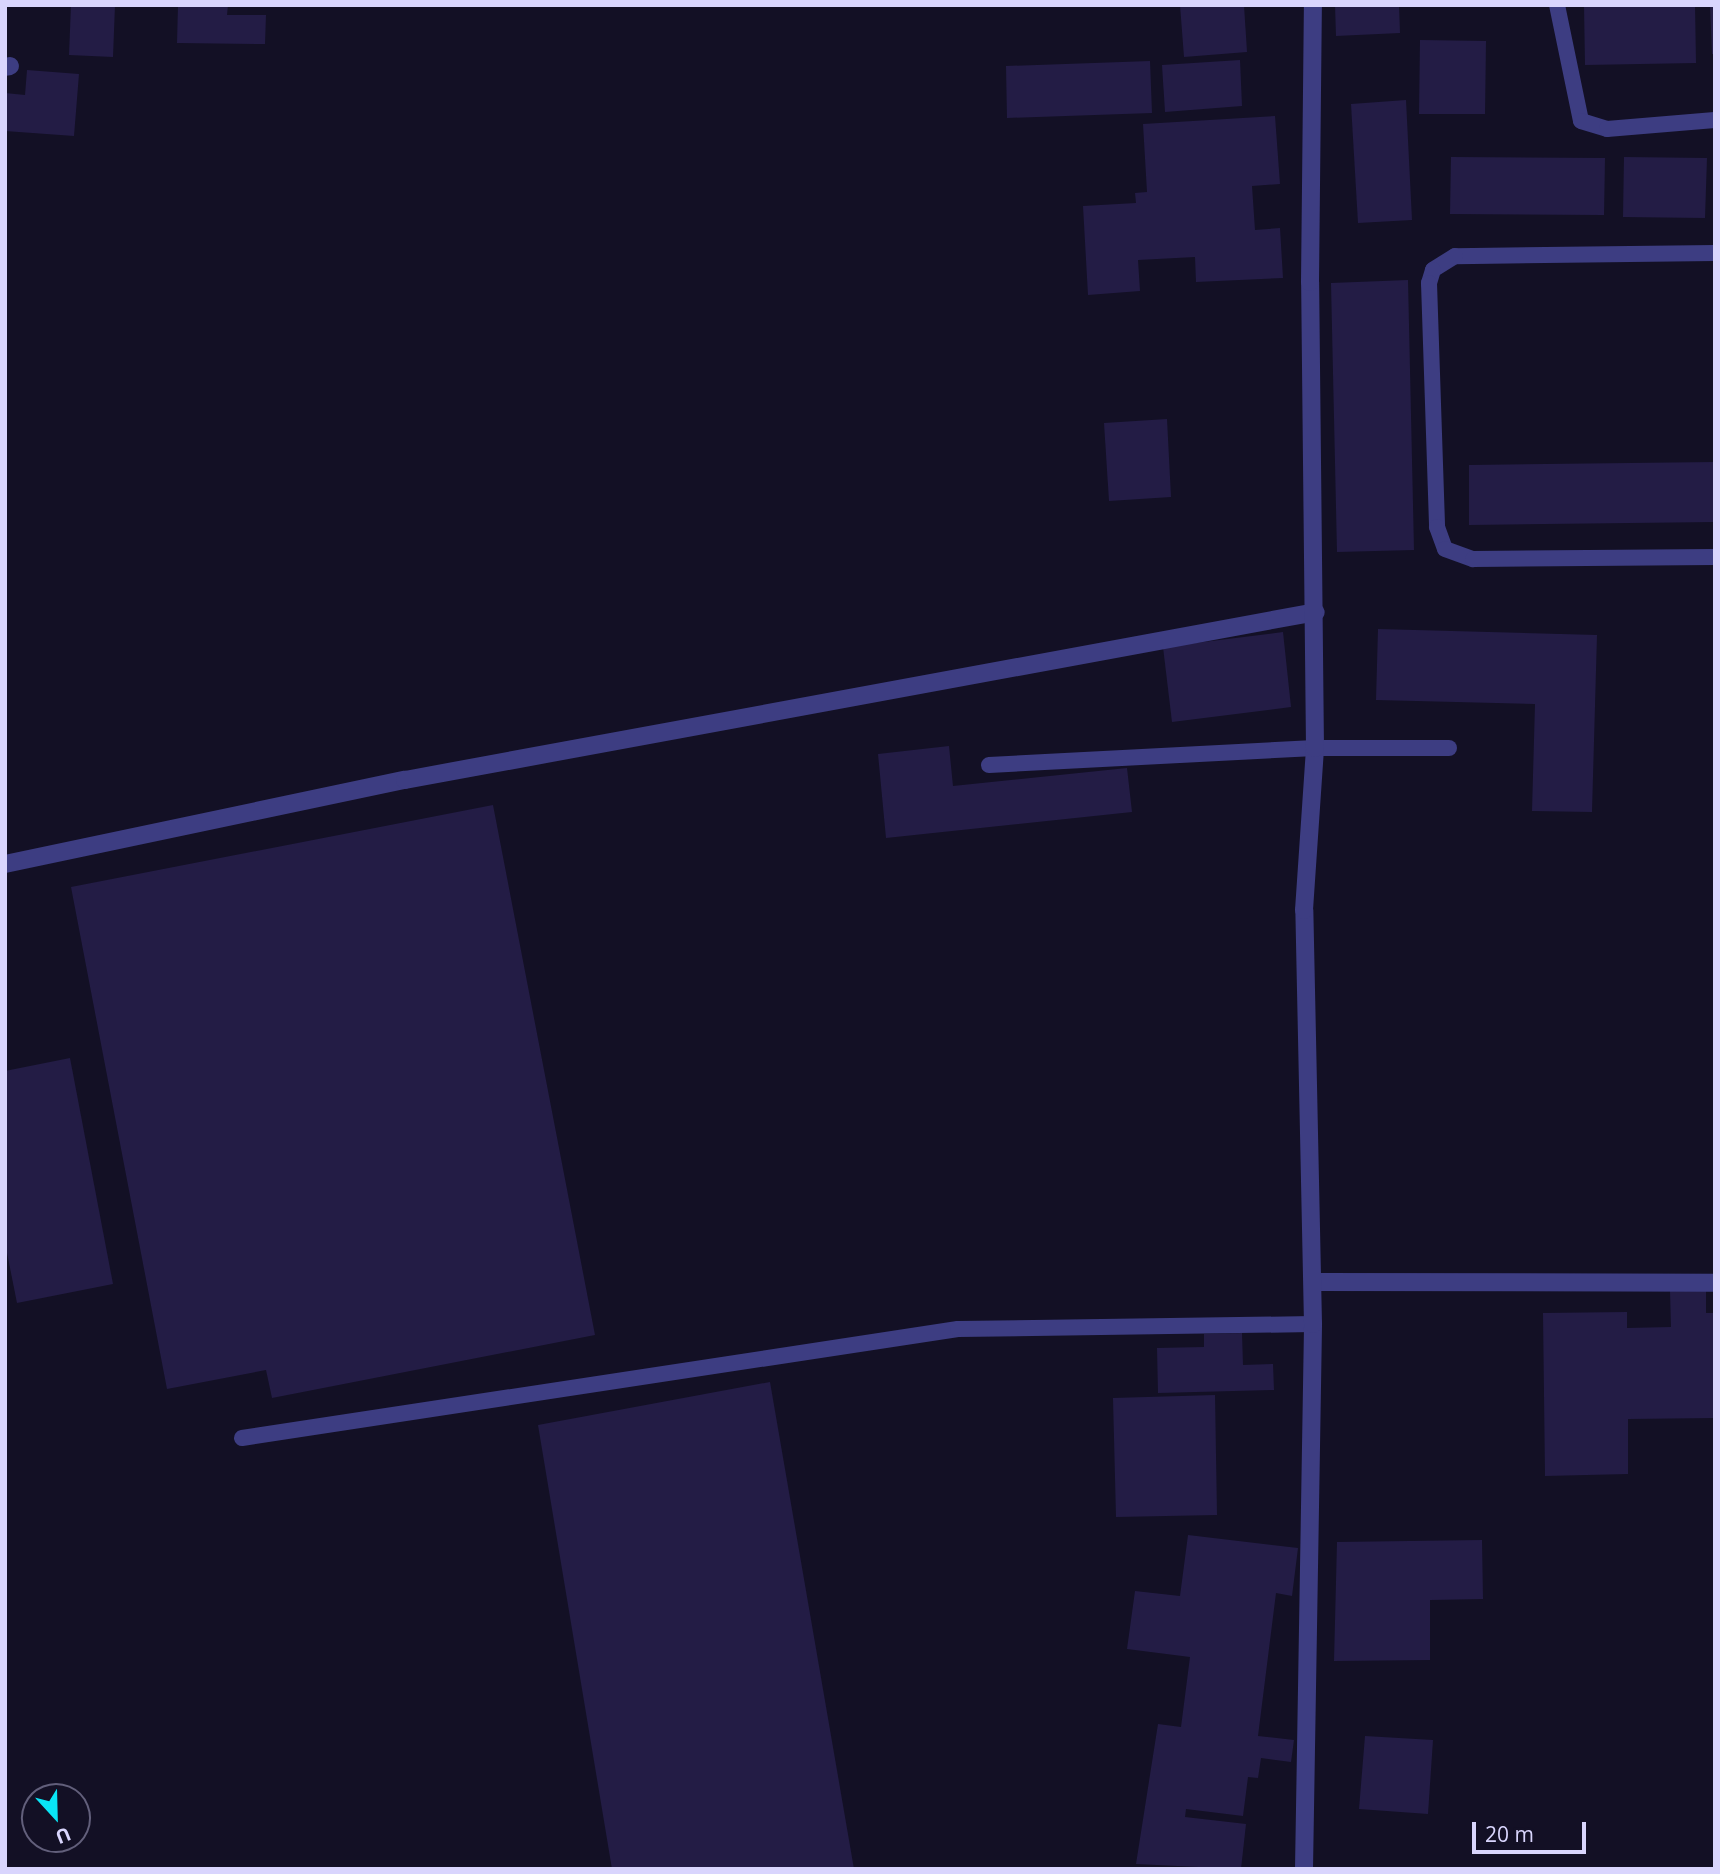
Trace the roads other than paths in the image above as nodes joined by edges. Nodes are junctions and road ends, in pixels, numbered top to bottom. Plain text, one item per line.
1 (1313, 5) edge
2 (1557, 5) edge
3 (1715, 120) edge
4 (1715, 253) edge
5 (1715, 557) edge
6 (1316, 612) junction
7 (1315, 748) junction
8 (1449, 748) dead end
9 (989, 765) dead end
10 (5, 864) edge
11 (1313, 1282) junction
12 (1715, 1283) edge
13 (1313, 1324) junction
14 (242, 1438) dead end
15 (1304, 1869) edge

1 - 6 street
2 - 3 lane
4 - 5 lane
6 - 7 street
6 - 10 street
7 - 8 lane
7 - 9 lane
7 - 11 street
11 - 12 street
11 - 13 street
13 - 14 lane
13 - 15 street

